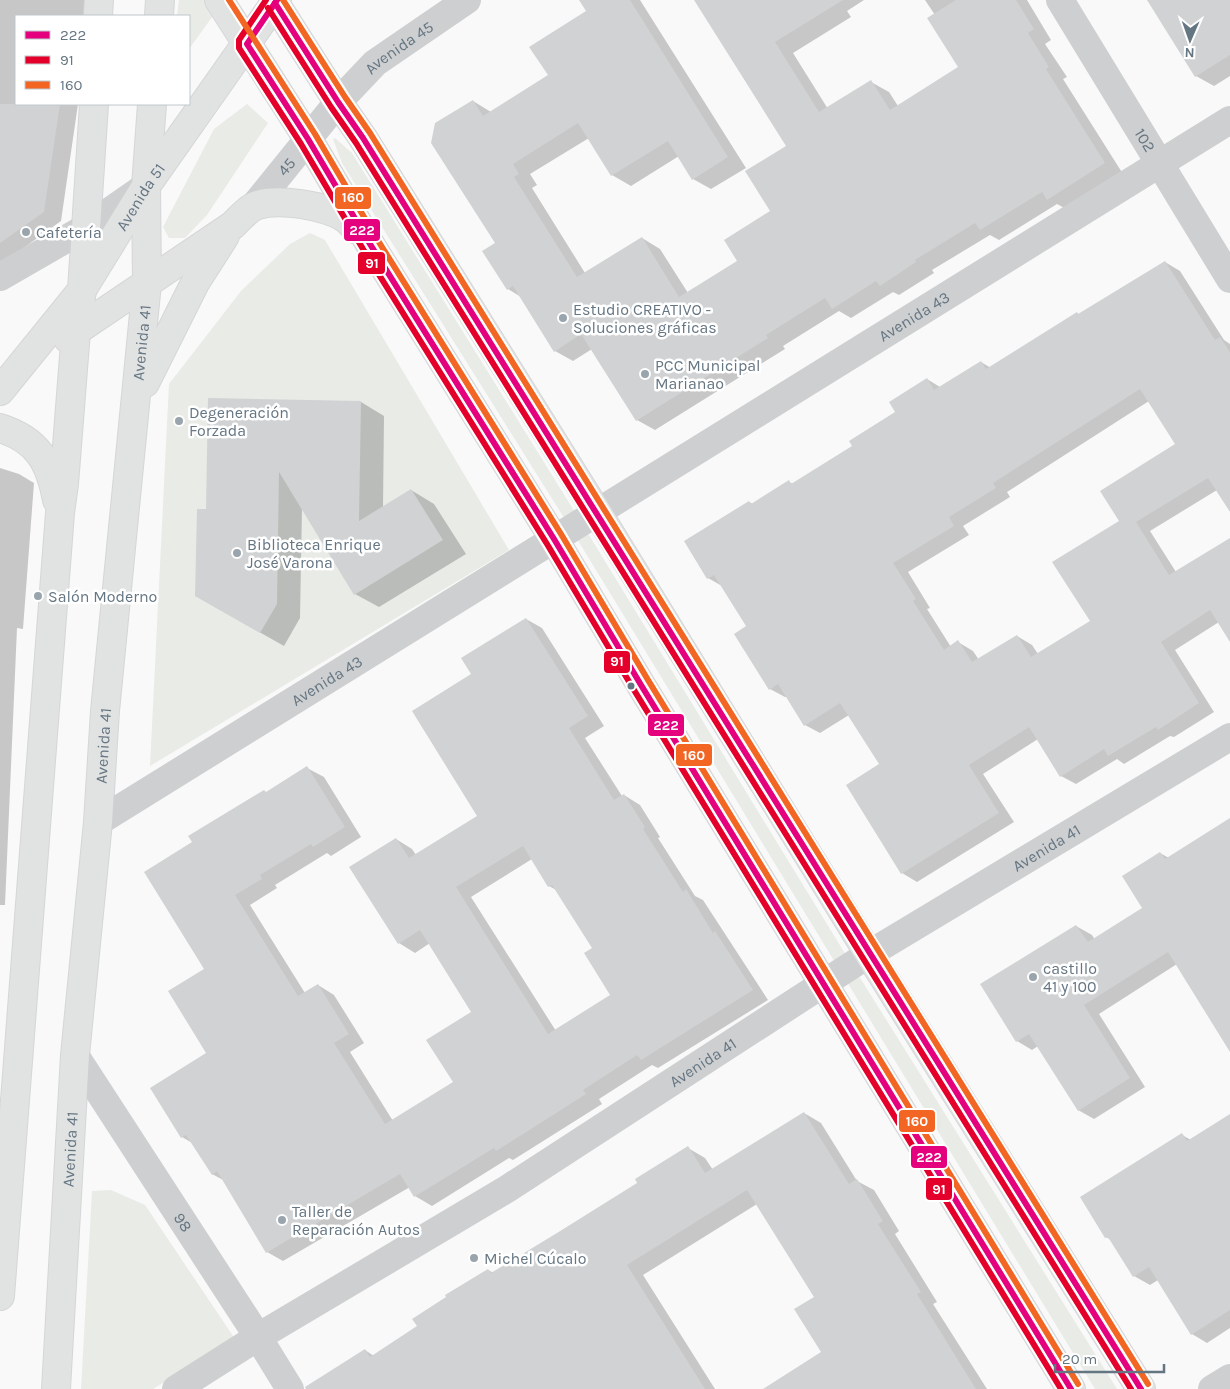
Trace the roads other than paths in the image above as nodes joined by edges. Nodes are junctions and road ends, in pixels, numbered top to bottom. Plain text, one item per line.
1 (99, 0) edge
2 (160, 0) edge
3 (219, 0) edge
4 (467, 0) edge
5 (1060, 0) edge
6 (275, 1) edge
7 (98, 15) edge
8 (159, 15) edge
9 (247, 44) junction
10 (338, 102) junction
11 (94, 105) edge
12 (152, 105) edge
13 (1230, 120) edge
14 (308, 139) junction
15 (1158, 164) junction
16 (146, 186) junction
17 (254, 206) junction
18 (233, 225) junction
19 (87, 227) junction
20 (370, 244) junction
21 (0, 277) edge
22 (1230, 279) edge
23 (147, 283) junction
24 (82, 290) junction
25 (76, 331) junction
26 (0, 391) edge
27 (0, 402) edge
28 (134, 419) junction
29 (0, 428) edge
30 (597, 512) junction
31 (60, 513) junction
32 (554, 539) junction
33 (1230, 738) edge
34 (98, 822) junction
35 (869, 954) junction
36 (824, 984) junction
37 (75, 1055) junction
38 (0, 1296) edge
39 (258, 1337) junction
40 (1230, 1378) edge
41 (56, 1389) edge
42 (176, 1389) edge
43 (290, 1389) edge
44 (1071, 1389) edge
45 (1141, 1389) edge
46 (1212, 1389) edge

1 - 7 main road
2 - 8 main road
3 - 9 main road
4 - 10 street, Avenida 45
5 - 15 street, 102
6 - 9 main road, Avenida 51
6 - 10 main road
9 - 14 main road
9 - 16 main road, Avenida 51
10 - 14 street, 45
10 - 30 main road
11 - 19 main road
12 - 16 main road, Avenida 41
13 - 15 street, Avenida 43
14 - 17 street, 45
14 - 20 main road
15 - 22 street, 102
15 - 30 street, Avenida 43
16 - 19 street
16 - 23 main road, Avenida 41
16 - 24 main road, Avenida 51
17 - 18 main road
17 - 20 main road
18 - 23 main road
18 - 28 main road
19 - 21 street
19 - 24 main road
20 - 32 main road
23 - 25 main road
23 - 28 main road, Avenida 41
24 - 25 main road
24 - 26 main road, Avenida 51
25 - 27 main road
25 - 31 main road
28 - 34 main road, Avenida 41
29 - 31 main road
30 - 32 street, Avenida 43
30 - 35 main road
31 - 38 main road
32 - 34 street, Avenida 43
32 - 36 main road
33 - 35 street, Avenida 41
34 - 37 main road, Avenida 41
35 - 36 street, Avenida 41
35 - 45 main road
36 - 39 street, Avenida 41
36 - 44 main road
37 - 39 street, 98
37 - 41 main road, Avenida 41
39 - 42 street, Avenida 41
39 - 43 street, 98
40 - 46 street

